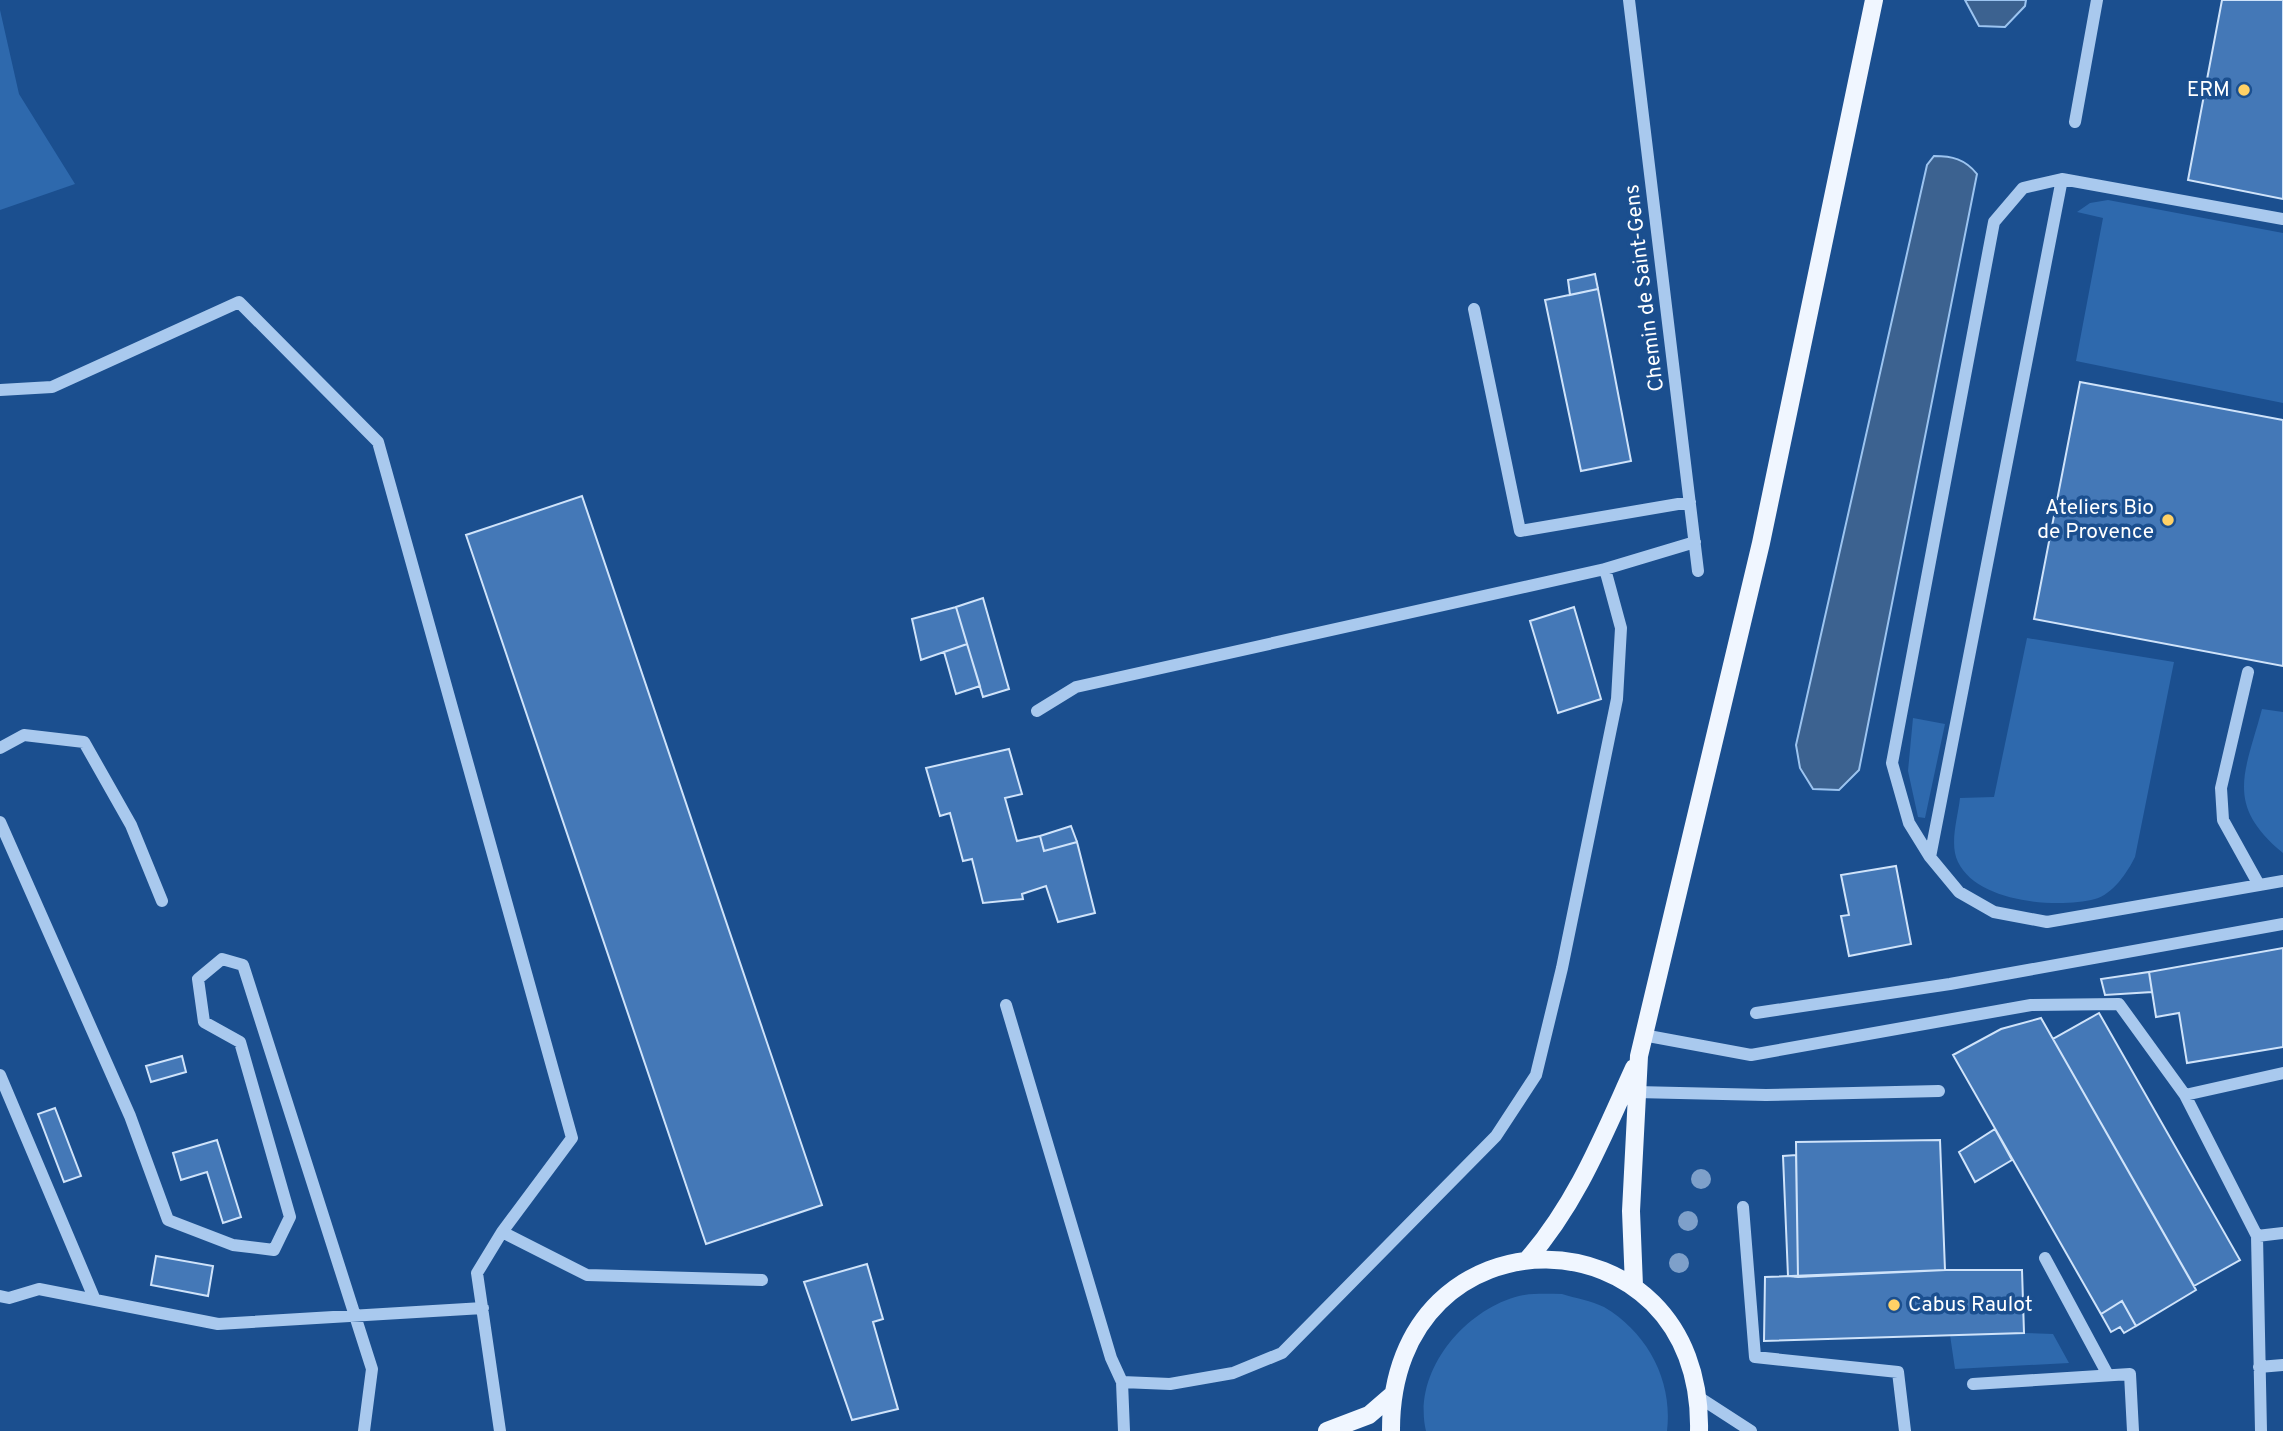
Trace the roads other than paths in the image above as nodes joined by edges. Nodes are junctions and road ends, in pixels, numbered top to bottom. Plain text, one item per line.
1 (1629, 0) edge
2 (1874, 0) edge
3 (2098, 0) edge
4 (2075, 122) dead end
5 (2062, 179) junction
6 (2283, 219) edge
7 (1474, 309) dead end
8 (0, 390) edge
9 (1690, 502) junction
10 (1695, 542) junction
11 (1605, 569) junction
12 (1698, 571) dead end
13 (2248, 673) dead end
14 (1037, 711) dead end
15 (0, 748) edge
16 (0, 822) edge
17 (1930, 857) junction
18 (2283, 881) edge
19 (2259, 885) junction
20 (162, 901) dead end
21 (2283, 924) edge
22 (1006, 1005) dead end
23 (1756, 1013) dead end
24 (1643, 1035) junction
25 (1639, 1056) junction
26 (2283, 1073) edge
27 (0, 1075) edge
28 (1939, 1091) dead end
29 (1636, 1092) junction
30 (2185, 1095) junction
31 (1743, 1207) dead end
32 (502, 1232) junction
33 (2283, 1233) edge
34 (2257, 1236) junction
35 (2045, 1258) dead end
36 (1527, 1260) junction
37 (762, 1280) dead end
38 (1634, 1286) junction
39 (0, 1296) edge
40 (95, 1300) junction
41 (483, 1308) junction
42 (354, 1315) junction
43 (2283, 1365) edge
44 (2259, 1367) junction
45 (2108, 1375) junction
46 (1122, 1382) junction
47 (1973, 1384) dead end
48 (1391, 1396) junction
49 (1700, 1398) junction
50 (364, 1431) edge
51 (500, 1431) edge
52 (1124, 1431) edge
53 (1327, 1431) edge
54 (1391, 1431) edge
55 (1699, 1431) edge
56 (1751, 1431) edge
57 (1905, 1431) edge
58 (2133, 1431) edge
59 (2261, 1431) edge

1 - 9 street, Chemin de Saint-Gens
2 - 24 main road
3 - 4 street
5 - 6 street
5 - 17 street
5 - 17 street
7 - 9 street
8 - 32 street
9 - 10 street, Chemin de Saint-Gens
10 - 11 street
10 - 12 street, Chemin de Saint-Gens
11 - 14 street
11 - 46 street
13 - 19 street
15 - 20 street
16 - 42 street
17 - 19 street
18 - 19 street
21 - 23 street
22 - 46 street
24 - 25 main road
24 - 30 street
25 - 29 main road
25 - 36 main road
26 - 30 street
27 - 40 street
28 - 29 street
29 - 38 main road
30 - 34 street
31 - 57 street
32 - 37 street
32 - 41 street
33 - 34 street
34 - 44 street
35 - 45 street
36 - 38 main road
36 - 48 main road
38 - 49 main road
39 - 40 street
40 - 42 street
41 - 42 street
41 - 51 street
42 - 50 street
43 - 44 street
44 - 59 street
45 - 47 street
45 - 58 street
46 - 52 street
48 - 53 main road
48 - 54 main road
49 - 55 main road
49 - 56 street

